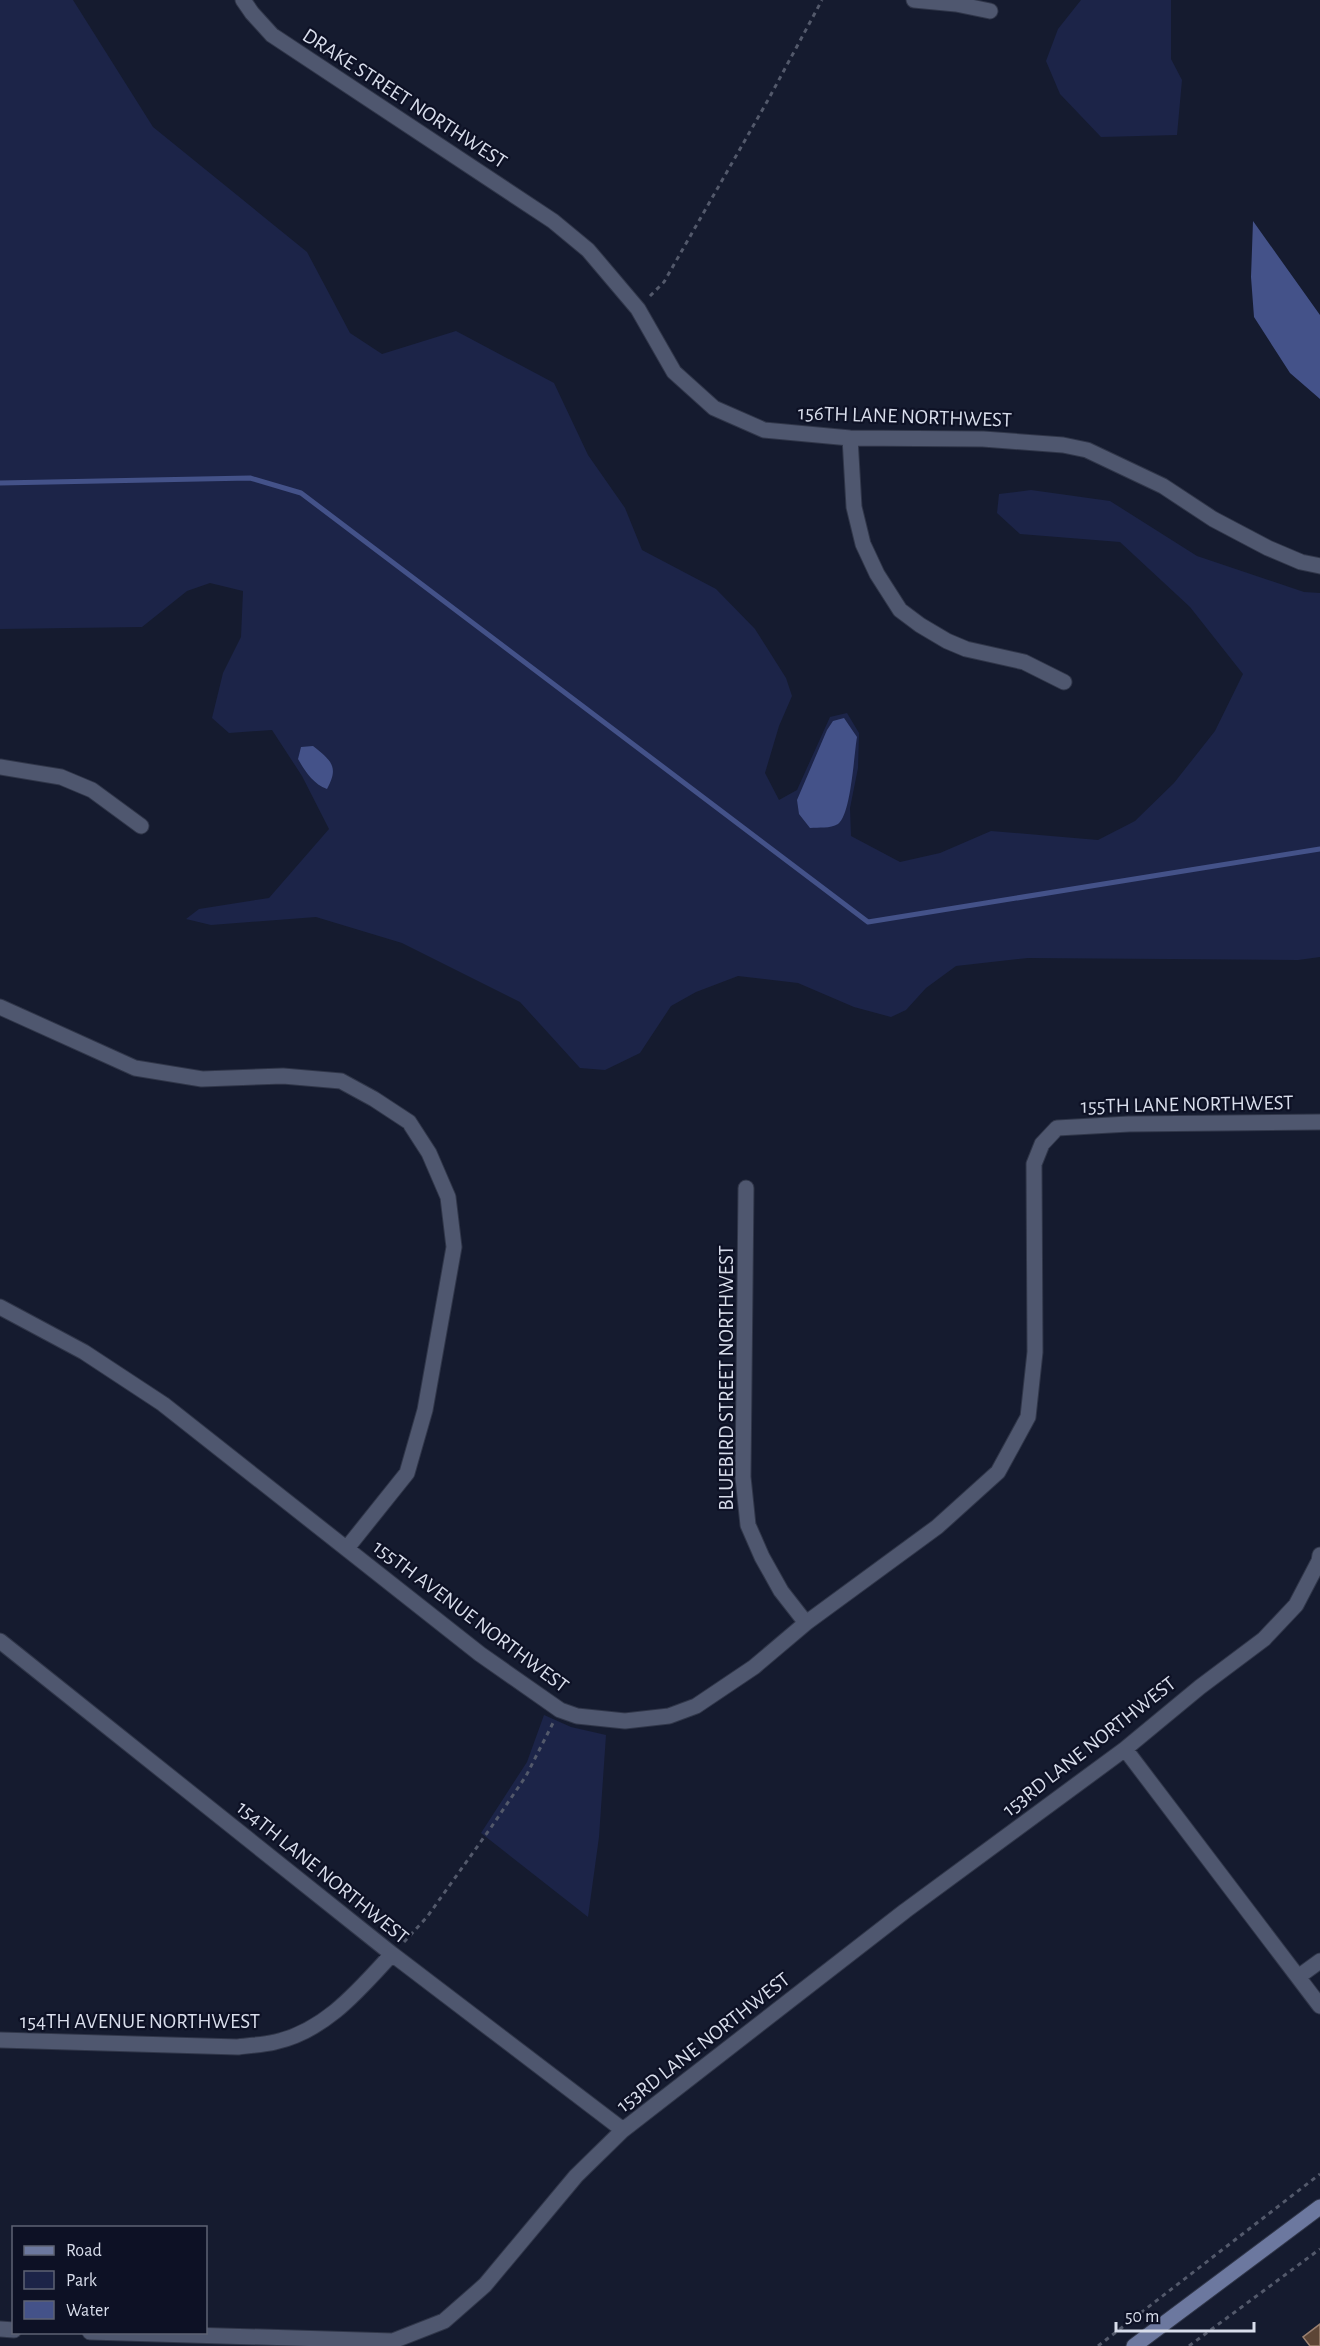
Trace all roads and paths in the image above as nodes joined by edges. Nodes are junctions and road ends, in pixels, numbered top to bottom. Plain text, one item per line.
1 (243, 0) edge
2 (822, 0) edge
3 (914, 0) edge
4 (990, 11) dead end
5 (553, 221) joint
6 (638, 309) junction
7 (850, 438) junction
8 (1320, 566) edge
9 (1064, 682) dead end
10 (0, 767) edge
11 (141, 826) dead end
12 (0, 1008) edge
13 (1320, 1122) edge
14 (1055, 1129) joint
15 (746, 1188) dead end
16 (0, 1306) edge
17 (347, 1548) junction
18 (1320, 1555) edge
19 (806, 1623) junction
20 (0, 1641) edge
21 (560, 1710) junction
22 (1125, 1749) junction
23 (392, 1954) junction
24 (1320, 1960) edge
25 (1298, 1977) junction
26 (1320, 2006) edge
27 (0, 2040) edge
28 (623, 2130) junction
29 (1320, 2174) edge
30 (1320, 2207) edge
31 (1320, 2249) edge
32 (157, 2334) edge
33 (1098, 2346) edge
34 (1134, 2346) edge
35 (1189, 2346) edge

1 - 5 street, DRAKE STREET NORTHWEST
2 - 6 path
3 - 4 street
5 - 6 street, 156TH LANE NORTHWEST
6 - 7 street, 156TH LANE NORTHWEST
7 - 8 street, 156TH LANE NORTHWEST
7 - 9 street
10 - 11 street
12 - 17 street
13 - 14 street, 155TH LANE NORTHWEST
14 - 19 street, 155TH AVENUE NORTHWEST
15 - 19 street, BLUEBIRD STREET NORTHWEST
16 - 17 street, 155TH AVENUE NORTHWEST
17 - 21 street, 155TH AVENUE NORTHWEST
18 - 22 street, 153RD LANE NORTHWEST
19 - 21 street, 155TH AVENUE NORTHWEST
20 - 23 street, 154TH LANE NORTHWEST
21 - 23 path
22 - 25 street
22 - 28 street, 153RD LANE NORTHWEST
23 - 27 street, 154TH AVENUE NORTHWEST
23 - 28 street, 154TH LANE NORTHWEST
24 - 25 street
25 - 26 street
28 - 32 street, 153RD LANE NORTHWEST
29 - 33 path
30 - 34 street
31 - 35 path

